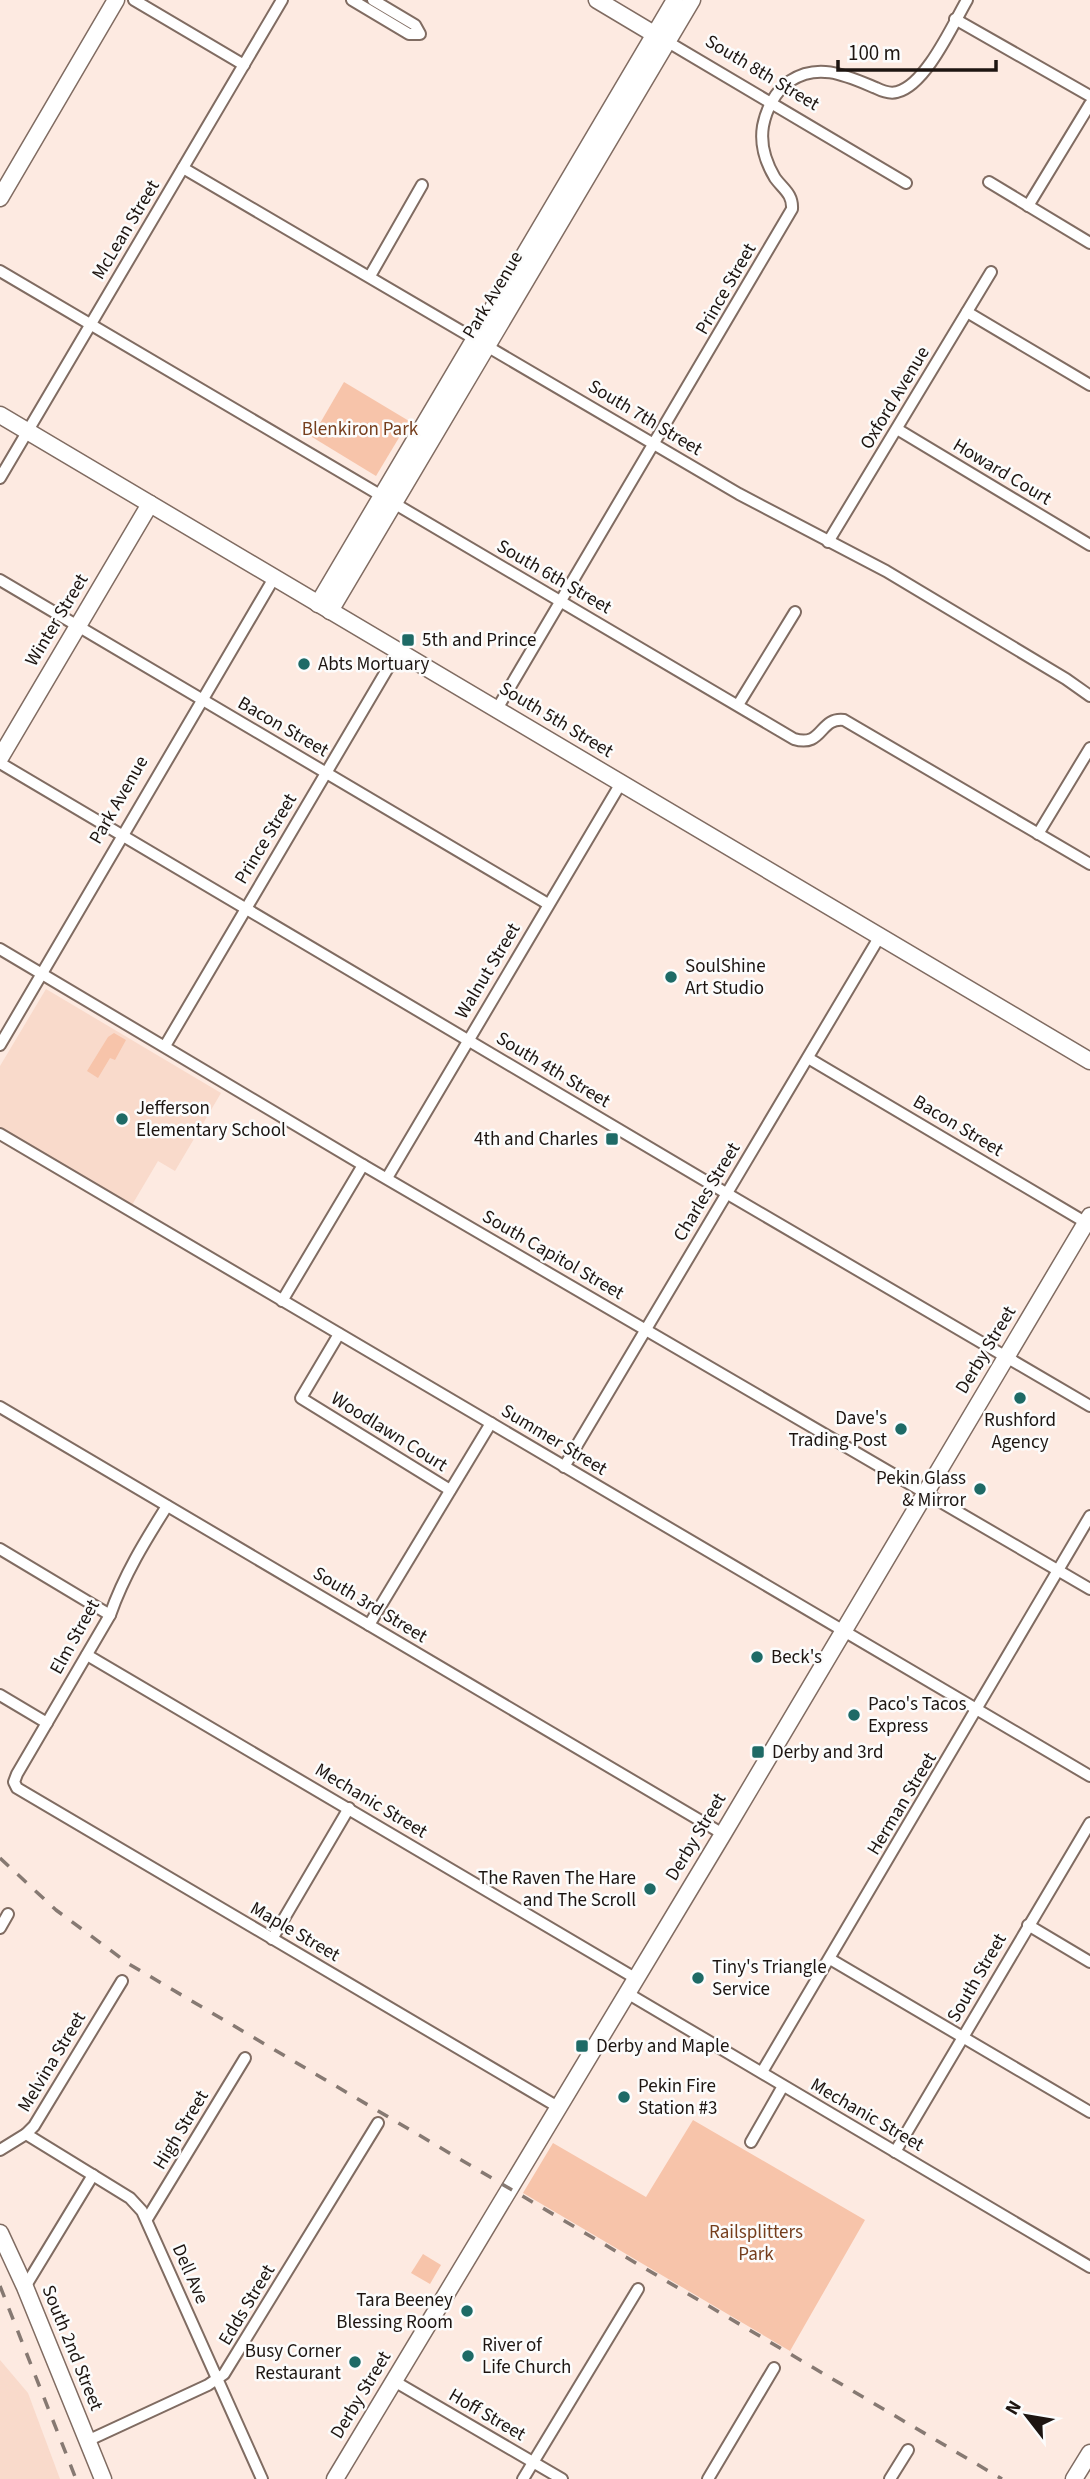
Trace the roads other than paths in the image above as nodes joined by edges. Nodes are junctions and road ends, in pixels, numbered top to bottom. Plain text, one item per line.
1 (116, 0) edge
2 (134, 0) edge
3 (282, 0) edge
4 (352, 0) edge
5 (373, 0) edge
6 (597, 0) edge
7 (675, 0) edge
8 (692, 0) edge
9 (967, 0) edge
10 (956, 19) junction
11 (661, 38) junction
12 (244, 65) junction
13 (1090, 96) edge
14 (771, 103) junction
15 (1090, 104) edge
16 (184, 168) junction
17 (989, 182) dead end
18 (906, 183) dead end
19 (422, 185) dead end
20 (0, 198) edge
21 (1028, 206) junction
22 (1090, 243) edge
23 (0, 271) edge
24 (991, 272) dead end
25 (370, 276) junction
26 (967, 312) junction
27 (91, 325) junction
28 (482, 341) junction
29 (1090, 385) edge
30 (0, 415) edge
31 (897, 429) junction
32 (27, 432) junction
33 (654, 444) junction
34 (0, 478) edge
35 (388, 500) junction
36 (150, 505) junction
37 (828, 542) junction
38 (1090, 545) edge
39 (274, 578) junction
40 (0, 580) edge
41 (562, 602) junction
42 (324, 607) junction
43 (795, 612) dead end
44 (79, 626) junction
45 (398, 651) junction
46 (1090, 696) edge
47 (202, 699) junction
48 (738, 705) junction
49 (497, 709) junction
50 (1090, 748) edge
51 (0, 760) edge
52 (327, 772) junction
53 (621, 783) junction
54 (1038, 834) junction
55 (122, 836) junction
56 (1090, 864) edge
57 (548, 904) junction
58 (245, 909) junction
59 (880, 936) junction
60 (0, 949) edge
61 (42, 974) junction
62 (468, 1040) junction
63 (0, 1045) edge
64 (165, 1046) junction
65 (808, 1058) junction
66 (1090, 1061) edge
67 (0, 1134) edge
68 (363, 1164) junction
69 (387, 1178) junction
70 (726, 1194) junction
71 (1089, 1221) edge
72 (282, 1301) junction
73 (645, 1329) junction
74 (339, 1334) junction
75 (1006, 1358) junction
76 (1090, 1406) edge
77 (0, 1407) edge
78 (491, 1423) junction
79 (564, 1467) junction
80 (450, 1490) junction
81 (925, 1492) junction
82 (167, 1506) junction
83 (1090, 1516) edge
84 (0, 1549) edge
85 (1058, 1571) junction
86 (1090, 1589) edge
87 (110, 1615) junction
88 (369, 1625) junction
89 (843, 1632) junction
90 (87, 1655) junction
91 (0, 1695) edge
92 (978, 1709) junction
93 (47, 1723) junction
94 (1090, 1776) edge
95 (15, 1785) joint
96 (349, 1808) junction
97 (1090, 1823) edge
98 (723, 1834) junction
99 (8, 1914) dead end
100 (1028, 1925) junction
101 (0, 1928) edge
102 (272, 1939) junction
103 (830, 1959) junction
104 (1090, 1962) edge
105 (635, 1978) junction
106 (122, 1981) dead end
107 (627, 1993) junction
108 (963, 2036) junction
109 (245, 2058) dead end
110 (762, 2073) junction
111 (783, 2086) junction
112 (558, 2107) junction
113 (1090, 2112) edge
114 (378, 2123) dead end
115 (26, 2134) junction
116 (751, 2142) dead end
117 (0, 2150) edge
118 (895, 2152) junction
119 (93, 2175) junction
120 (147, 2220) junction
121 (0, 2233) edge
122 (1090, 2267) edge
123 (25, 2287) junction
124 (638, 2290) dead end
125 (774, 2368) dead end
126 (218, 2380) junction
127 (394, 2381) junction
128 (87, 2441) junction
129 (908, 2450) dead end
130 (1090, 2453) edge
131 (533, 2462) junction
132 (103, 2479) edge
133 (262, 2479) edge
134 (335, 2479) edge
135 (523, 2479) edge
136 (562, 2479) edge
137 (708, 2479) edge
138 (890, 2479) edge
139 (1074, 2479) edge

1 - 20 street
2 - 12 street
3 - 12 street, McLean Street
4 - 5 street
6 - 11 street, South 8th Street
7 - 11 street, Park Avenue
8 - 11 street, Park Avenue
9 - 10 street
10 - 13 street
10 - 14 street
11 - 14 street, South 8th Street
11 - 28 street, Park Avenue
12 - 16 street, McLean Street
14 - 18 street, South 8th Street
14 - 33 street, Prince Street
15 - 21 street
16 - 25 street, South 7th Street
16 - 27 street, McLean Street
17 - 21 street
19 - 25 street
21 - 22 street
23 - 27 street, South 6th Street
24 - 26 street, Oxford Avenue
25 - 28 street, South 7th Street
26 - 29 street
26 - 31 street, Oxford Avenue
27 - 32 street, McLean Street
27 - 35 street, South 6th Street
28 - 33 street, South 7th Street
28 - 35 street, Park Avenue
30 - 32 street, South 5th Street
31 - 37 street, Oxford Avenue
31 - 38 street, Howard Court
32 - 34 street, McLean Street
32 - 36 street, South 5th Street
33 - 37 street, South 7th Street
33 - 41 street, Prince Street
35 - 41 street, South 6th Street
35 - 42 street, Park Avenue
36 - 39 street, South 5th Street
36 - 44 street, Winter Street
37 - 46 street, South 7th Street
39 - 42 street, South 5th Street
39 - 47 street, Park Avenue
40 - 44 street, Bacon Street
41 - 48 street, South 6th Street
41 - 49 street, Prince Street
42 - 45 street, South 5th Street
43 - 48 street
44 - 47 street, Bacon Street
44 - 51 street, Winter Street
45 - 49 street, South 5th Street
45 - 52 street, Prince Street
47 - 52 street, Bacon Street
47 - 55 street, Park Avenue
48 - 54 street, South 6th Street
49 - 53 street, South 5th Street
50 - 54 street
51 - 55 street, South 4th Street
52 - 57 street, Bacon Street
52 - 58 street, Prince Street
53 - 57 street, Walnut Street
53 - 59 street, South 5th Street
54 - 56 street, South 6th Street
55 - 58 street, South 4th Street
55 - 61 street, Park Avenue
57 - 62 street, Walnut Street
58 - 62 street, South 4th Street
58 - 64 street, Prince Street
59 - 65 street, Charles Street
59 - 66 street, South 5th Street
60 - 61 street, South Capitol Street
61 - 63 street, Park Avenue
61 - 64 street, South Capitol Street
62 - 69 street, Walnut Street
62 - 70 street, South 4th Street
64 - 68 street, South Capitol Street
65 - 70 street, Charles Street
65 - 71 street, Bacon Street
67 - 72 street, Summer Street
68 - 69 street, South Capitol Street
68 - 72 street
69 - 73 street, South Capitol Street
70 - 73 street, Charles Street
70 - 75 street, South 4th Street
71 - 75 street, Derby Street
72 - 74 street, Summer Street
73 - 79 street, Charles Street
73 - 81 street, South Capitol Street
74 - 78 street, Summer Street
74 - 80 street, Woodlawn Court
75 - 76 street, South 4th Street
75 - 81 street, Derby Street
77 - 82 street, South 3rd Street
78 - 79 street, Summer Street
78 - 80 street
79 - 89 street, Summer Street
80 - 88 street
81 - 85 street, South Capitol Street
81 - 89 street, Derby Street
82 - 87 street, Elm Street
82 - 88 street, South 3rd Street
83 - 85 street, Herman Street
84 - 87 street
85 - 86 street, South Capitol Street
85 - 92 street, Herman Street
87 - 90 street, Elm Street
88 - 98 street, South 3rd Street
89 - 92 street, Summer Street
89 - 98 street, Derby Street
90 - 93 street, Elm Street
90 - 96 street, Mechanic Street
91 - 93 street
92 - 94 street, Summer Street
92 - 103 street, Herman Street
93 - 95 street, Elm Street
95 - 102 street, Maple Street
96 - 102 street
96 - 105 street, Mechanic Street
97 - 100 street, South Street
98 - 105 street, Derby Street
99 - 101 street
100 - 104 street
100 - 108 street, South Street
102 - 112 street, Maple Street
103 - 108 street
103 - 110 street, Herman Street
105 - 107 street, Derby Street
106 - 115 street, Melvina Street
107 - 110 street, Mechanic Street
107 - 112 street, Derby Street
108 - 113 street
108 - 118 street, South Street
109 - 120 street, High Street
110 - 111 street, Mechanic Street
111 - 116 street
111 - 118 street, Mechanic Street
112 - 127 street, Derby Street
114 - 126 street, Edds Street
115 - 117 street, Melvina Street
115 - 119 street, Dell Ave
118 - 122 street, Mechanic Street
119 - 120 street, Dell Ave
119 - 123 street
120 - 126 street, Dell Ave
121 - 123 street, South 2nd Street
123 - 128 street, South 2nd Street
124 - 131 street
125 - 137 street
126 - 128 street, Edds Street
126 - 133 street, Dell Ave
127 - 131 street, Hoff Street
127 - 134 street, Derby Street
128 - 132 street, South 2nd Street
129 - 138 street
130 - 139 street
131 - 135 street
131 - 136 street, Hoff Street

